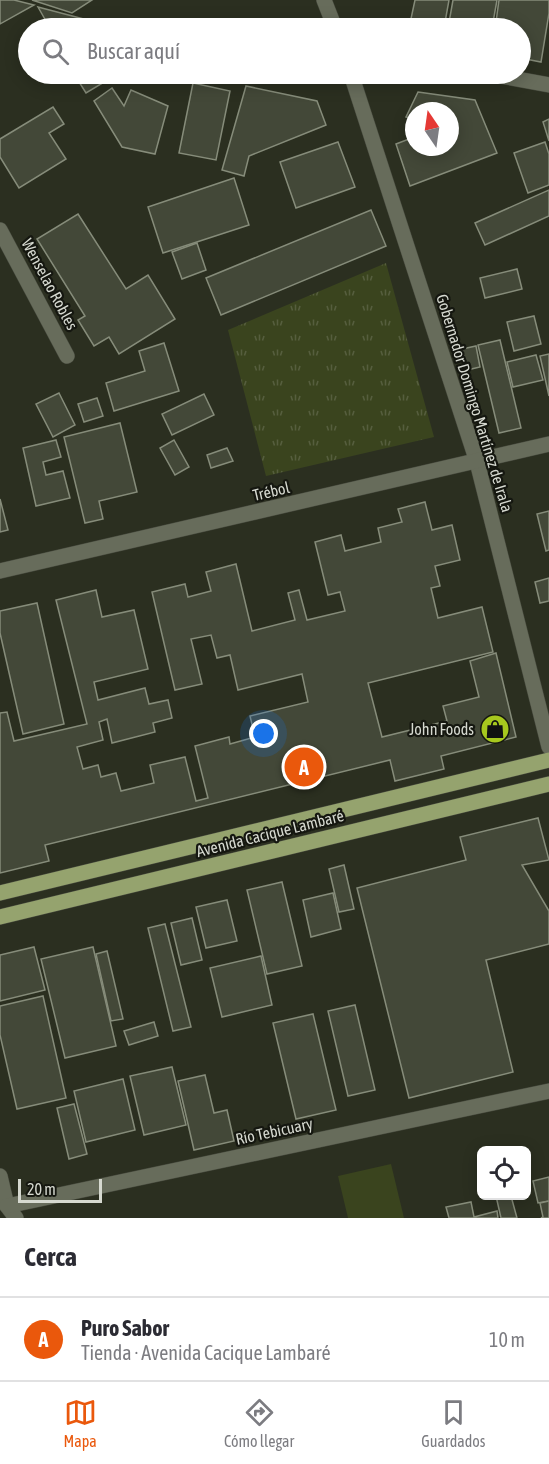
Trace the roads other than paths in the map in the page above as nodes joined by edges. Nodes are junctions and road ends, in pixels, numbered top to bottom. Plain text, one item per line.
1 (324, 0) edge
2 (331, 18) edge
3 (531, 82) edge
4 (354, 84) edge
5 (549, 85) edge
6 (0, 230) edge
7 (67, 356) dead end
8 (549, 444) edge
9 (477, 462) junction
10 (0, 571) edge
11 (549, 747) edge
12 (549, 760) edge
13 (549, 784) edge
14 (0, 893) edge
15 (0, 917) edge
16 (549, 1091) edge
17 (0, 1176) edge
18 (12, 1212) edge

1 - 2 street
3 - 5 street
4 - 9 street, Gobernador Domingo Martínez de Irala
6 - 7 street, Wenselao Robles
8 - 9 street, Trébol
9 - 10 street, Trébol
9 - 11 street, Gobernador Domingo Martínez de Irala
12 - 14 main road, Avenida Cacique Lambaré
13 - 15 main road, Avenida Cacique Lambaré
16 - 18 street, Río Tebicuary
17 - 18 street

